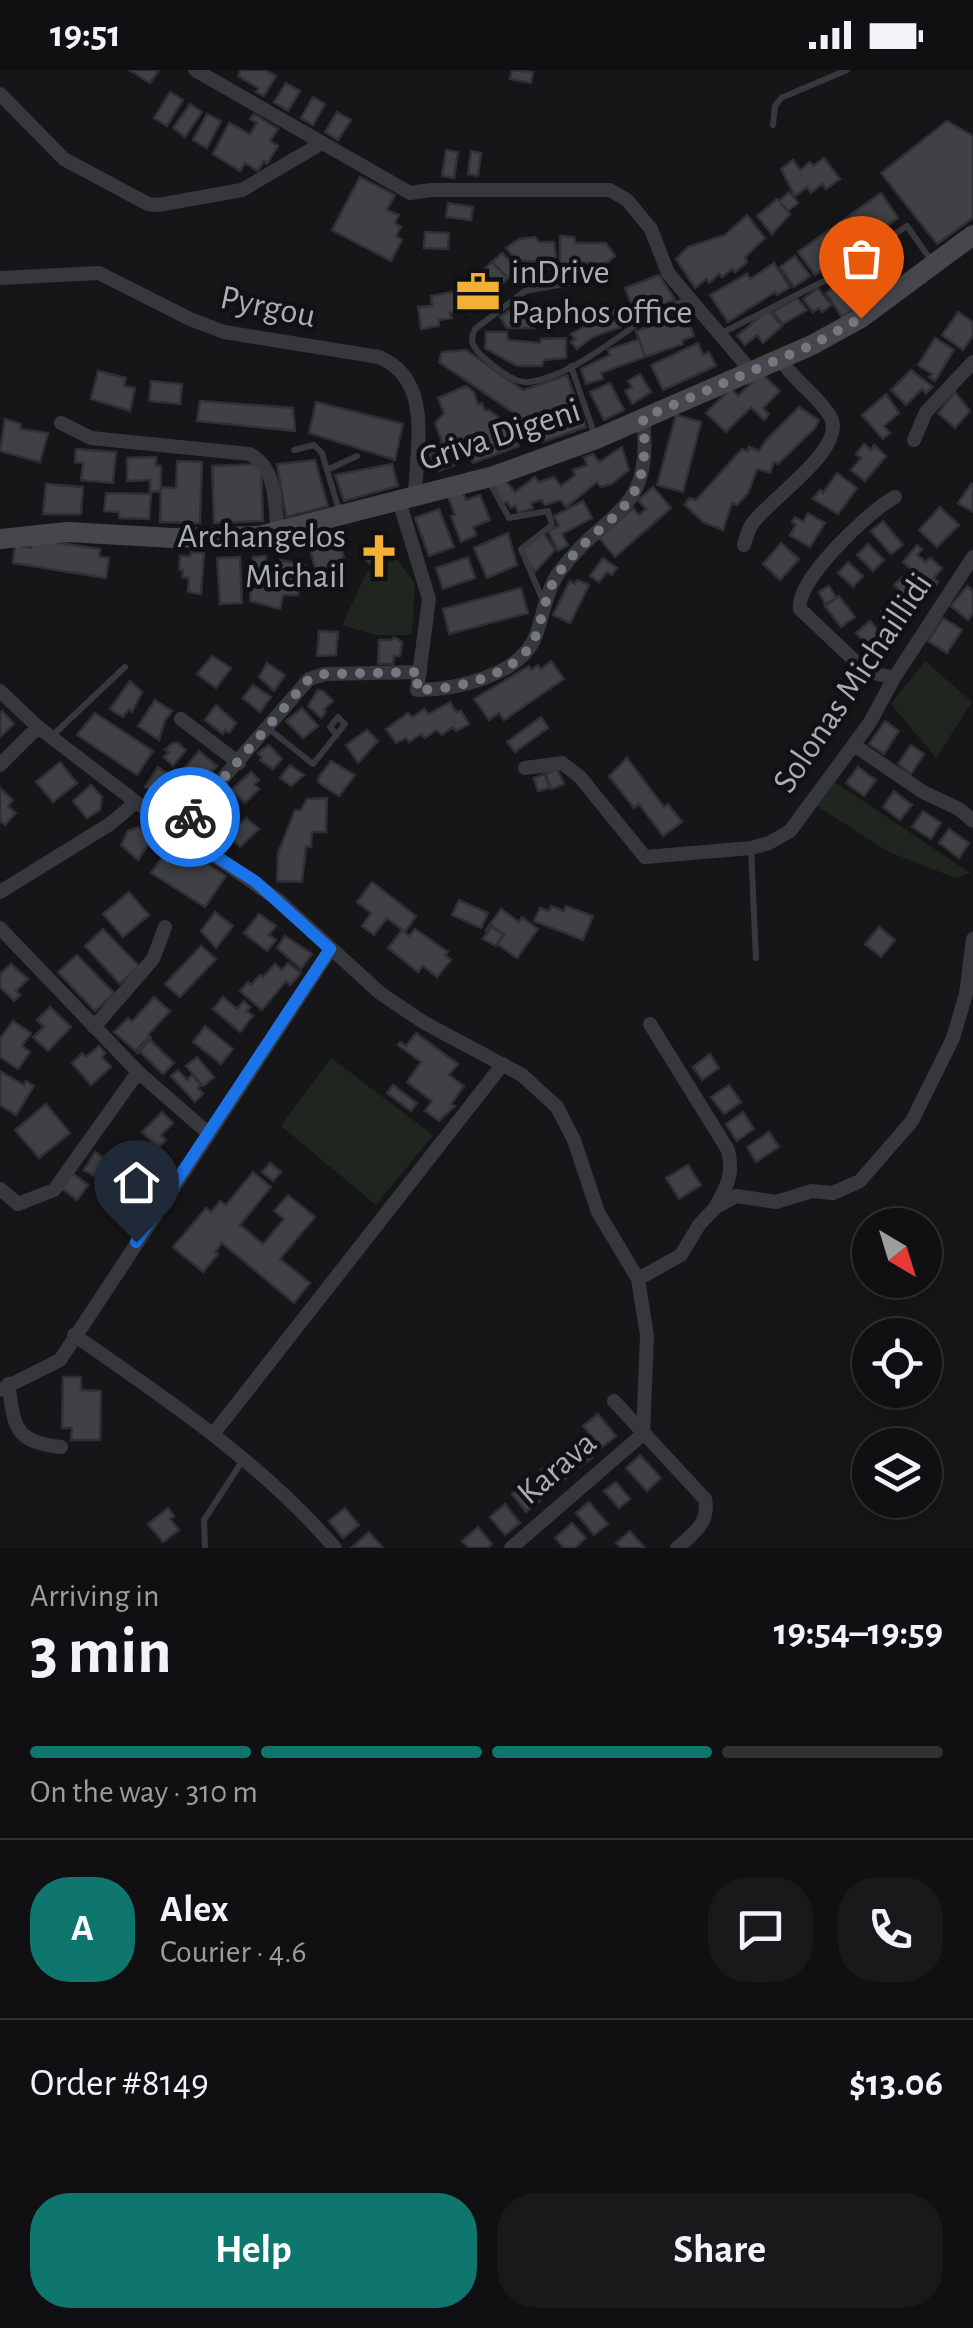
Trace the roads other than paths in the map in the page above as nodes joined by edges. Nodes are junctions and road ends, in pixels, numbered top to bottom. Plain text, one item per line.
1 (195, 70) edge
2 (847, 70) edge
3 (0, 94) edge
4 (773, 125) dead end
5 (322, 143) junction
6 (973, 235) edge
7 (933, 264) junction
8 (0, 278) edge
9 (576, 282) dead end
10 (689, 299) junction
11 (718, 335) junction
12 (780, 358) junction
13 (973, 362) edge
14 (572, 366) junction
15 (752, 371) junction
16 (643, 418) junction
17 (62, 423) dead end
18 (596, 439) junction
19 (914, 440) dead end
20 (294, 450) dead end
21 (358, 456) dead end
22 (327, 470) junction
23 (487, 477) junction
24 (895, 497) dead end
25 (407, 499) junction
26 (340, 516) junction
27 (278, 532) junction
28 (0, 540) edge
29 (744, 545) dead end
30 (973, 556) edge
31 (545, 605) junction
32 (124, 667) dead end
33 (420, 672) junction
34 (894, 678) junction
35 (0, 691) edge
36 (181, 719) dead end
37 (38, 727) junction
38 (268, 728) junction
39 (336, 735) dead end
40 (51, 737) junction
41 (854, 745) junction
42 (239, 763) junction
43 (0, 765) edge
44 (525, 768) dead end
45 (136, 802) junction
46 (973, 821) edge
47 (177, 831) junction
48 (750, 848) junction
49 (0, 892) edge
50 (165, 927) dead end
51 (0, 928) edge
52 (973, 939) edge
53 (330, 949) junction
54 (756, 958) dead end
55 (650, 1024) dead end
56 (94, 1027) junction
57 (503, 1064) junction
58 (138, 1072) junction
59 (208, 1133) junction
60 (0, 1189) edge
61 (716, 1207) junction
62 (638, 1278) junction
63 (74, 1334) junction
64 (4, 1387) edge
65 (614, 1401) dead end
66 (214, 1432) junction
67 (643, 1434) junction
68 (61, 1447) dead end
69 (243, 1459) junction
70 (205, 1548) edge
71 (335, 1548) edge
72 (511, 1548) edge
73 (677, 1548) edge

1 - 5 street
2 - 4 lane
3 - 5 street
5 - 10 street
6 - 7 main road, Griva Digeni
7 - 11 lane
7 - 12 main road, Griva Digeni
8 - 25 street, Pyrgou
9 - 14 lane
10 - 11 street
10 - 14 lane
11 - 15 street
12 - 15 main road, Griva Digeni
12 - 29 street
13 - 19 street
14 - 18 lane
15 - 16 main road, Griva Digeni
16 - 18 main road, Griva Digeni
16 - 31 street
17 - 27 street
18 - 23 main road, Griva Digeni
20 - 22 lane
21 - 22 lane
22 - 26 lane
23 - 25 main road, Griva Digeni
23 - 31 lane
24 - 34 street
25 - 26 main road, Griva Digeni
25 - 33 street, Pyrgou
26 - 27 main road, Griva Digeni
27 - 28 main road, Griva Digeni
30 - 34 street, Solonas Michaillidi
31 - 33 street, Pyrgou
32 - 40 lane
33 - 38 street
34 - 41 street, Solonas Michaillidi
35 - 37 street
36 - 42 street
37 - 40 street
37 - 43 street
38 - 39 lane
38 - 42 street
40 - 45 street
41 - 46 street
41 - 48 street, Solonas Michaillidi
42 - 47 street
44 - 48 street, Solonas Michaillidi
45 - 47 street
45 - 49 street
47 - 53 street
48 - 54 lane
50 - 56 street
51 - 56 street
52 - 61 street
53 - 57 street
53 - 59 street
55 - 61 street
56 - 58 street
57 - 62 street
57 - 66 street
58 - 59 street
58 - 60 street
59 - 63 street
61 - 62 street
62 - 67 street
63 - 64 street
63 - 66 street
64 - 68 street
65 - 67 street
66 - 69 street
67 - 72 street, Karava
67 - 73 street
69 - 70 lane
69 - 71 street

